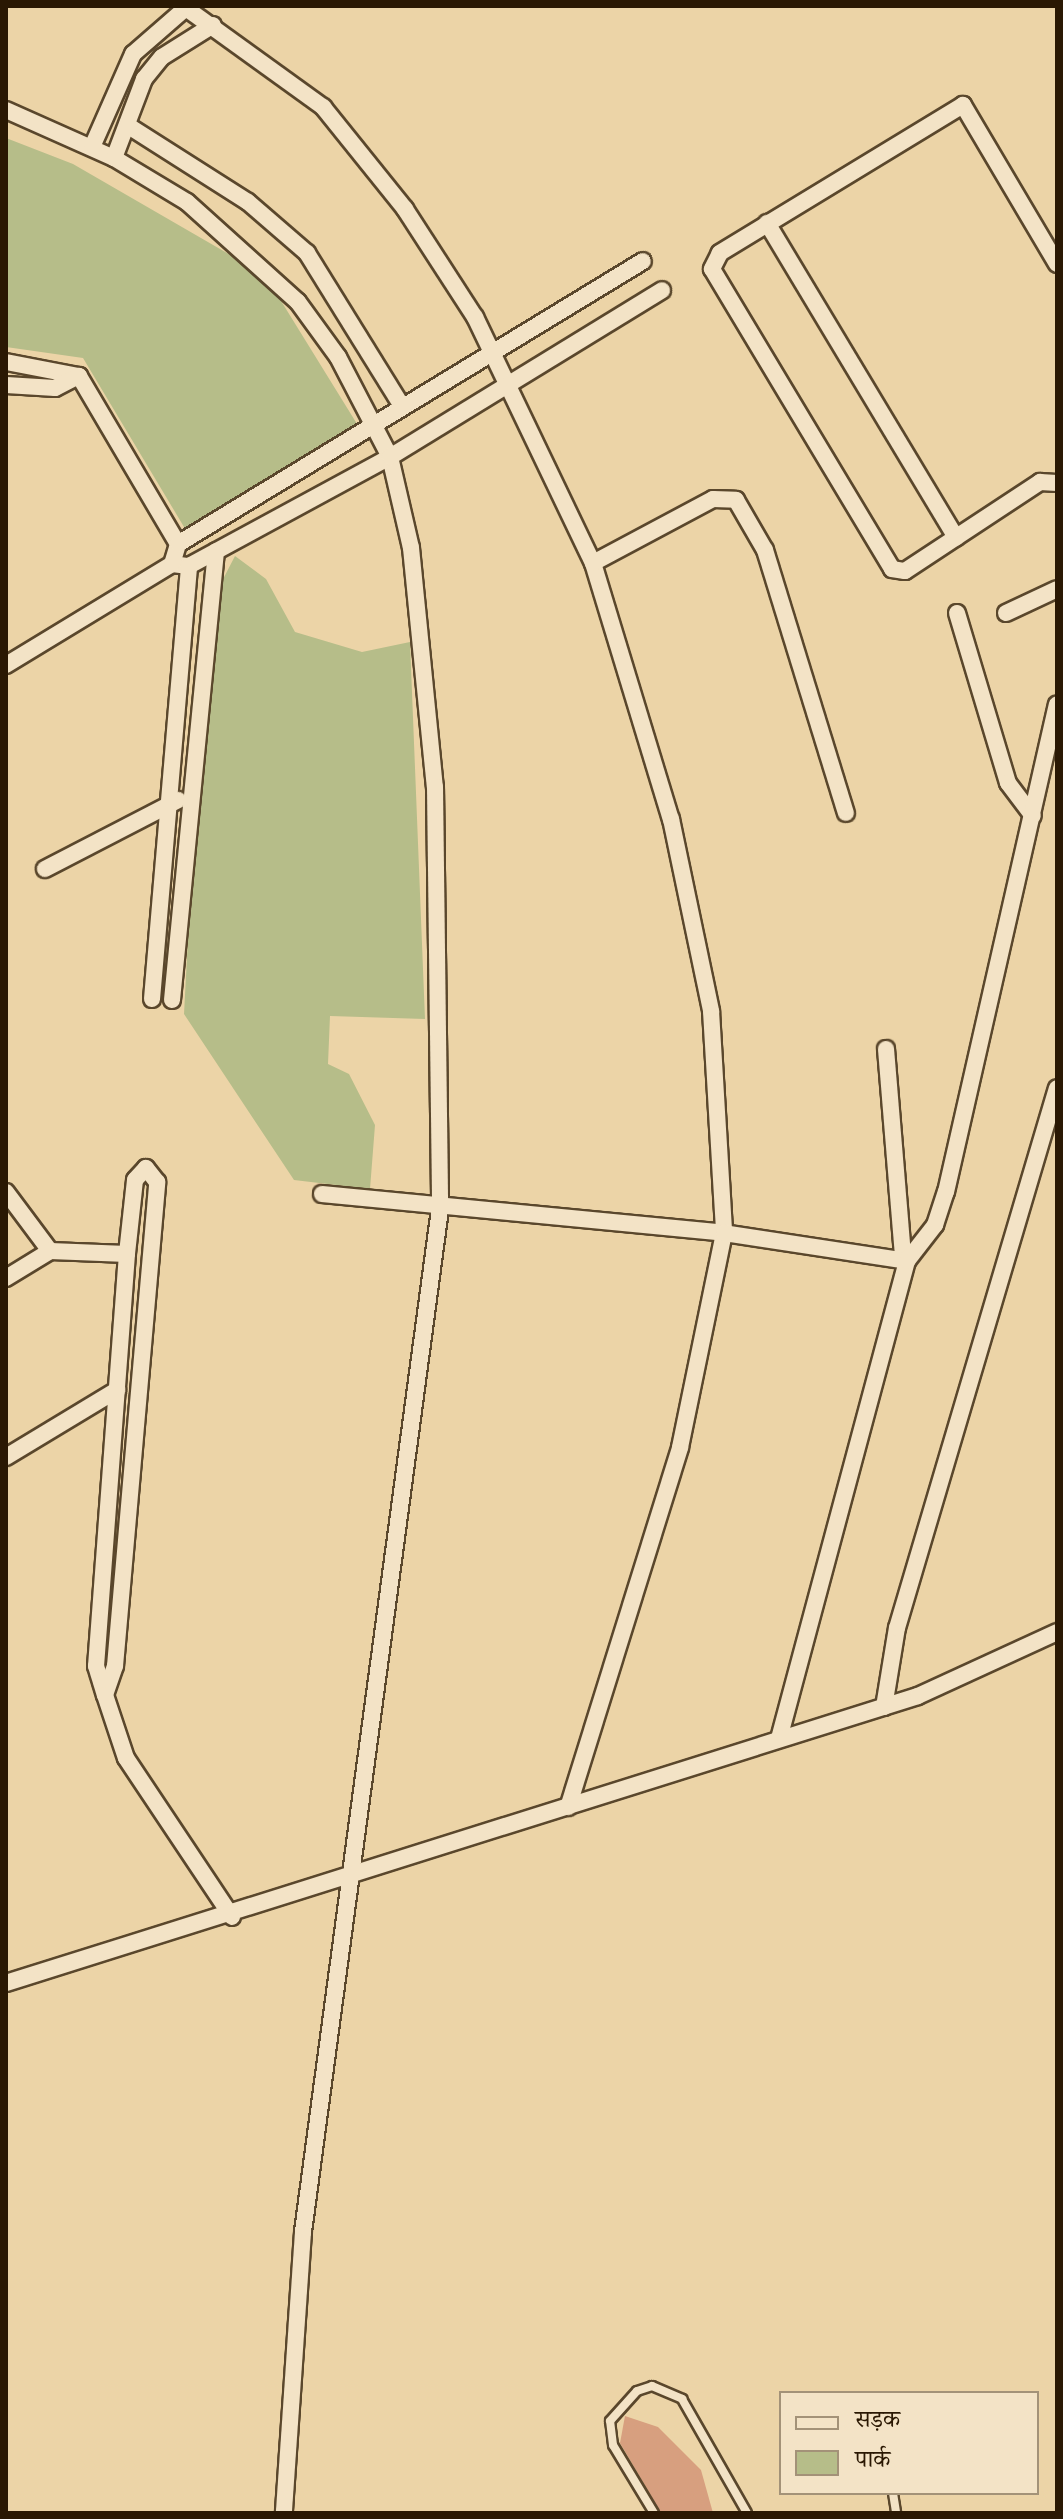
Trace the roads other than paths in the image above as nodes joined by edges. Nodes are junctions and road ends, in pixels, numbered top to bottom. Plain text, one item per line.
1 (185, 7) edge
2 (213, 25) junction
3 (6, 110) edge
4 (127, 125) junction
5 (92, 147) junction
6 (114, 158) junction
7 (767, 223) junction
8 (643, 261) dead end
9 (1057, 264) edge
10 (662, 290) dead end
11 (493, 350) junction
12 (6, 362) edge
13 (79, 376) junction
14 (510, 384) junction
15 (6, 385) edge
16 (400, 403) junction
17 (373, 423) junction
18 (390, 457) junction
19 (1057, 483) edge
20 (956, 538) junction
21 (178, 544) junction
22 (216, 551) junction
23 (593, 563) junction
24 (181, 565) junction
25 (1057, 589) edge
26 (957, 613) dead end
27 (1006, 613) dead end
28 (6, 665) edge
29 (1057, 704) edge
30 (169, 800) junction
31 (191, 800) junction
32 (846, 813) dead end
33 (1033, 816) junction
34 (45, 869) dead end
35 (152, 999) dead end
36 (172, 1000) dead end
37 (886, 1049) dead end
38 (1057, 1088) edge
39 (6, 1192) edge
40 (322, 1194) dead end
41 (440, 1209) junction
42 (724, 1233) junction
43 (50, 1251) junction
44 (127, 1254) junction
45 (905, 1259) junction
46 (6, 1278) edge
47 (117, 1390) junction
48 (6, 1457) edge
49 (1057, 1632) edge
50 (105, 1695) junction
51 (884, 1707) junction
52 (779, 1739) junction
53 (568, 1807) junction
54 (347, 1882) junction
55 (232, 1917) junction
56 (6, 1983) edge
57 (284, 2513) edge
58 (654, 2513) edge
59 (747, 2513) edge

1 - 2 street
1 - 5 street
2 - 4 street
2 - 11 street
3 - 5 street
4 - 6 street
4 - 16 street
5 - 6 street
6 - 17 street
7 - 9 street
7 - 20 street
7 - 20 street
8 - 11 street
10 - 14 street
11 - 14 street
11 - 16 street
12 - 13 street
13 - 15 street
13 - 21 street
14 - 18 street
14 - 23 street
16 - 17 street
17 - 18 street
17 - 21 street
18 - 22 street
18 - 41 street
19 - 20 street
21 - 24 street
22 - 24 street
22 - 31 street
23 - 32 street
23 - 42 street
24 - 28 street
24 - 30 street
25 - 27 street
26 - 33 street
29 - 33 street
30 - 31 street
30 - 34 street
30 - 35 street
31 - 36 street
33 - 45 street
37 - 45 street
38 - 51 street
39 - 43 street
40 - 41 street
41 - 42 street
41 - 54 street
42 - 45 street
42 - 53 street
43 - 44 street
43 - 46 street
44 - 47 street
44 - 50 street
45 - 52 street
47 - 48 street
47 - 50 street
49 - 51 street
50 - 55 street
51 - 52 street
52 - 53 street
53 - 54 street
54 - 55 street
54 - 57 street
55 - 56 street
58 - 59 lane

